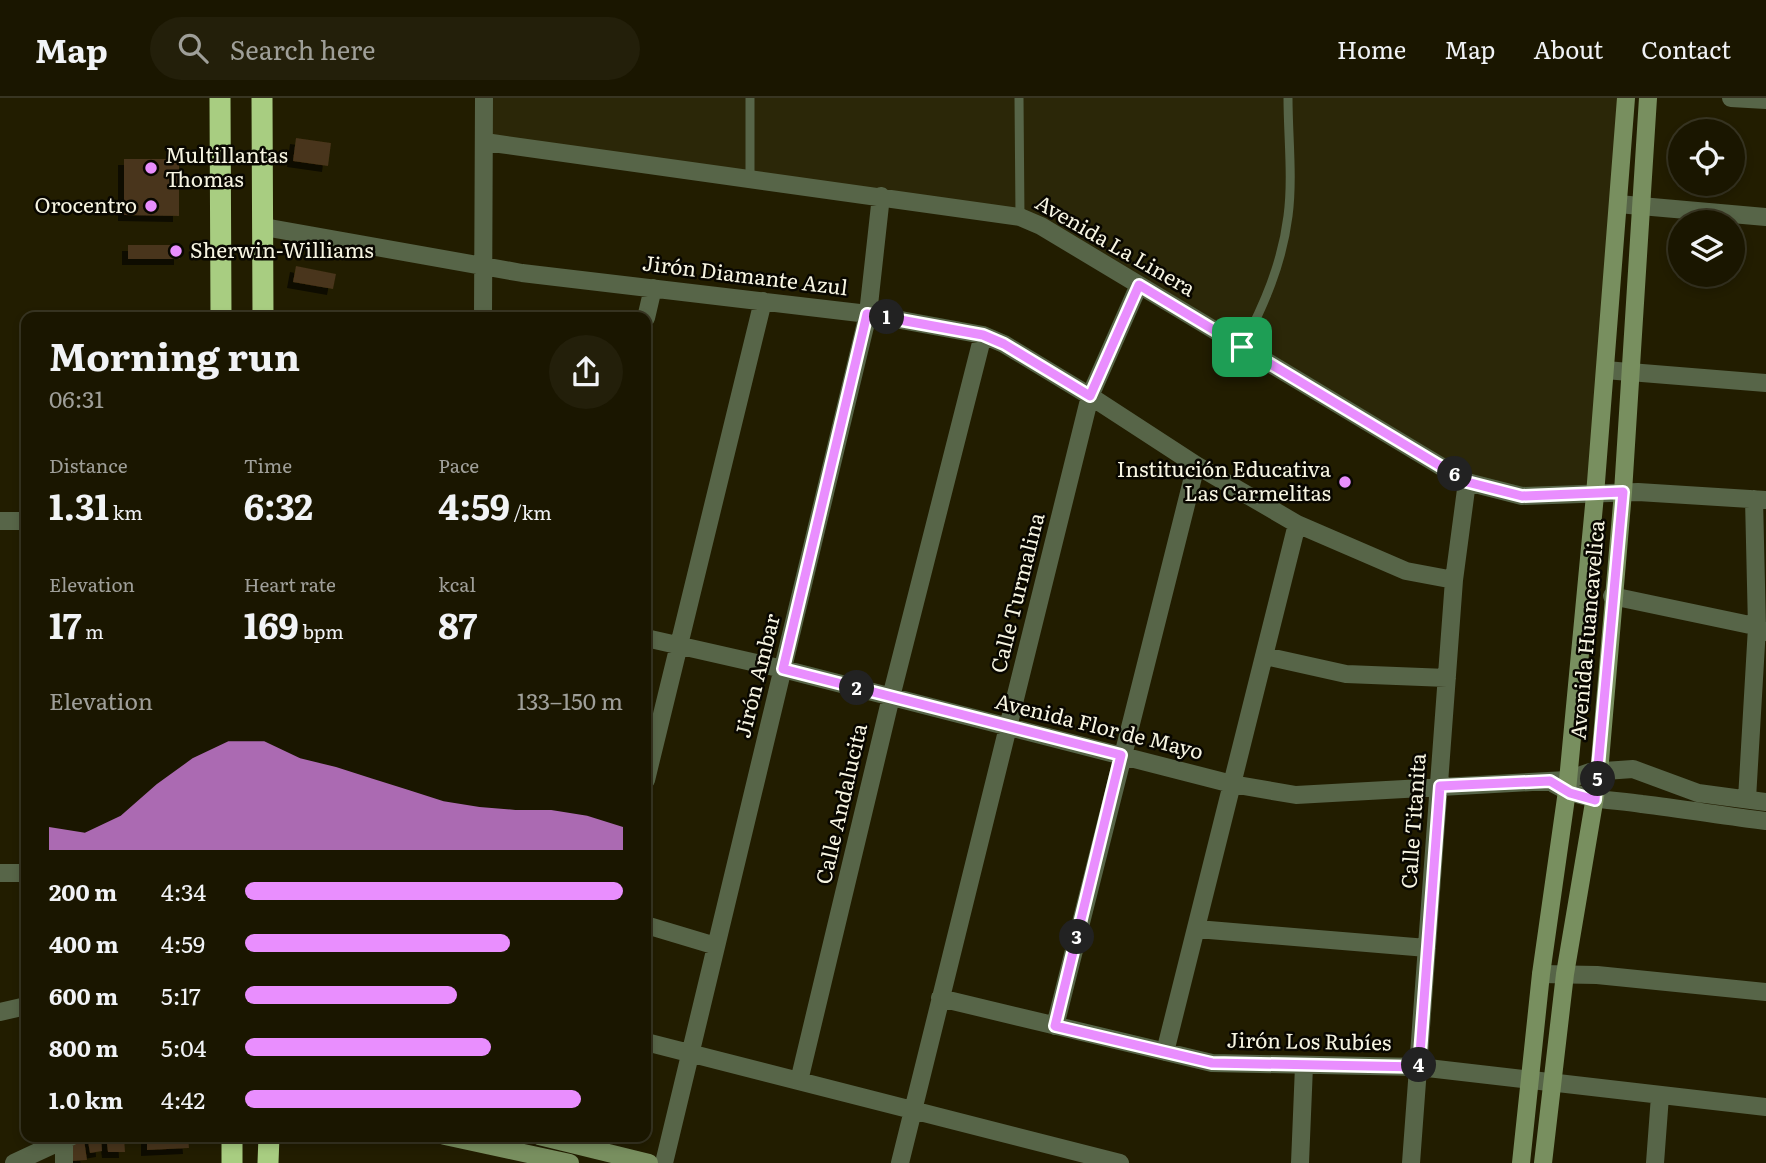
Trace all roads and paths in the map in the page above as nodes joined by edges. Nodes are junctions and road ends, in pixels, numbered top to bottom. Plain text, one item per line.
1 (220, 98) edge
2 (262, 98) edge
3 (484, 98) edge
4 (750, 98) edge
5 (1019, 98) edge
6 (1288, 98) edge
7 (1626, 98) edge
8 (1648, 98) edge
9 (1731, 98) edge
10 (1766, 100) edge
11 (485, 142) junction
12 (750, 179) junction
13 (881, 196) junction
14 (1618, 204) junction
15 (1642, 207) junction
16 (1020, 217) junction
17 (1766, 217) edge
18 (264, 227) junction
19 (485, 264) junction
20 (1139, 285) junction
21 (653, 288) junction
22 (763, 301) junction
23 (221, 312) edge
24 (263, 312) edge
25 (483, 312) edge
26 (647, 312) edge
27 (867, 314) junction
28 (983, 335) junction
29 (1242, 347) junction
30 (1605, 370) junction
31 (1629, 372) junction
32 (1766, 383) edge
33 (1090, 396) junction
34 (1196, 465) junction
35 (1467, 482) junction
36 (1623, 492) junction
37 (1595, 495) junction
38 (1760, 500) edge
39 (0, 521) edge
40 (21, 521) edge
41 (1297, 524) junction
42 (1454, 580) junction
43 (1612, 596) junction
44 (1762, 630) edge
45 (651, 639) edge
46 (678, 645) junction
47 (1265, 656) junction
48 (783, 669) junction
49 (1447, 678) junction
50 (891, 697) junction
51 (1008, 728) junction
52 (1121, 755) junction
53 (651, 759) edge
54 (1599, 773) junction
55 (1232, 784) junction
56 (1561, 784) junction
57 (1440, 786) junction
58 (1747, 799) junction
59 (1595, 800) junction
60 (1766, 802) edge
61 (1766, 821) edge
62 (0, 873) edge
63 (21, 873) edge
64 (651, 926) edge
65 (1197, 929) junction
66 (716, 946) junction
67 (1427, 948) junction
68 (1541, 974) junction
69 (1565, 974) junction
70 (1766, 992) edge
71 (940, 998) junction
72 (21, 1007) edge
73 (0, 1012) edge
74 (1055, 1026) junction
75 (651, 1043) edge
76 (688, 1052) junction
77 (1166, 1052) junction
78 (1304, 1066) junction
79 (1419, 1067) junction
80 (1529, 1080) junction
81 (799, 1081) junction
82 (1551, 1083) junction
83 (1660, 1096) junction
84 (1766, 1107) edge
85 (912, 1111) junction
86 (59, 1142) edge
87 (67, 1142) edge
88 (232, 1142) edge
89 (269, 1142) edge
90 (473, 1142) edge
91 (563, 1142) edge
92 (13, 1163) edge
93 (64, 1163) edge
94 (232, 1163) edge
95 (268, 1163) edge
96 (570, 1163) edge
97 (649, 1163) edge
98 (664, 1163) edge
99 (900, 1163) edge
100 (1120, 1163) edge
101 (1300, 1163) edge
102 (1411, 1163) edge
103 (1521, 1163) edge
104 (1543, 1163) edge
105 (1655, 1163) edge

1 - 23 highway
2 - 18 highway
3 - 11 street
4 - 12 lane
5 - 16 lane
6 - 29 lane
7 - 14 main road, Avenida Huancavelica
8 - 15 main road, Avenida Huancavelica
9 - 10 street
11 - 12 street, Avenida La Linera
11 - 19 street
12 - 13 street, Avenida La Linera
13 - 16 street, Avenida La Linera
13 - 27 street, Jirón Ambar
14 - 15 street
14 - 30 main road, Avenida Huancavelica
15 - 17 street
15 - 31 main road, Avenida Huancavelica
16 - 20 street, Avenida La Linera
18 - 19 street, Jirón Diamante Azul
18 - 24 highway
19 - 21 street, Jirón Diamante Azul
19 - 25 street
20 - 29 street, Avenida La Linera
20 - 33 street, Calle Turmalina
21 - 22 street, Jirón Diamante Azul
21 - 26 street
22 - 27 street, Jirón Diamante Azul
22 - 46 street
27 - 28 street, Jirón Diamante Azul
27 - 48 street, Jirón Ambar
28 - 33 street, Jirón Diamante Azul
28 - 50 street, Calle Andalucita
29 - 35 street, Avenida La Linera
30 - 31 street
30 - 37 main road, Avenida Huancavelica
31 - 32 street
31 - 36 main road, Avenida Huancavelica
33 - 34 street, Jirón Diamante Azul
33 - 51 street, Calle Turmalina
34 - 41 street, Jirón Diamante Azul
34 - 52 street
35 - 37 street, Avenida La Linera
35 - 42 street, Calle Titanita
36 - 37 street, Avenida La Linera
36 - 38 street, Avenida La Linera
36 - 43 main road, Avenida Huancavelica
37 - 56 main road, Avenida Huancavelica
38 - 44 street
39 - 40 street
41 - 42 street, Jirón Diamante Azul
41 - 47 street
42 - 49 street, Calle Titanita
43 - 44 street
43 - 54 main road, Avenida Huancavelica
44 - 58 street
45 - 46 street, Avenida Flor de Mayo
46 - 48 street, Avenida Flor de Mayo
46 - 53 street
47 - 49 street
47 - 55 street
48 - 50 street, Avenida Flor de Mayo
48 - 66 street, Jirón Ambar
49 - 57 street, Calle Titanita
50 - 51 street, Avenida Flor de Mayo
50 - 81 street, Calle Andalucita
51 - 52 street, Avenida Flor de Mayo
51 - 71 street, Calle Turmalina
52 - 55 street, Avenida Flor de Mayo
52 - 74 street
54 - 56 street, Avenida Flor de Mayo
54 - 58 street, Avenida Flor de Mayo
54 - 59 main road, Avenida Huancavelica
55 - 57 street, Avenida Flor de Mayo
55 - 65 street
56 - 57 street, Avenida Flor de Mayo
56 - 59 street, Avenida Flor de Mayo
56 - 68 main road, Avenida Huancavelica
57 - 67 street, Calle Titanita
58 - 60 street, Avenida Flor de Mayo
59 - 61 street, Avenida Flor de Mayo
59 - 69 main road, Avenida Huancavelica
62 - 63 street
64 - 66 street
65 - 67 street
65 - 77 street
66 - 76 street, Jirón Ambar
67 - 79 street, Calle Titanita
68 - 69 street
68 - 80 main road, Avenida Huancavelica
69 - 70 street
69 - 82 main road, Avenida Huancavelica
71 - 74 street, Jirón Los Rubíes
71 - 85 street, Calle Turmalina
72 - 73 street
74 - 77 street, Jirón Los Rubíes
75 - 76 street
76 - 81 street
76 - 98 street, Jirón Ambar
77 - 78 street, Jirón Los Rubíes
78 - 79 street, Jirón Los Rubíes
78 - 101 street
79 - 80 street, Jirón Los Rubíes
79 - 102 street, Calle Titanita
80 - 82 street, Jirón Los Rubíes
80 - 103 main road, Avenida Huancavelica
81 - 85 street
82 - 83 street, Jirón Los Rubíes
82 - 104 main road, Avenida Huancavelica
83 - 84 street, Jirón Los Rubíes
83 - 105 street
85 - 99 street, Calle Turmalina
85 - 100 street
86 - 92 street
87 - 93 street
88 - 94 highway
89 - 95 highway
90 - 96 main road
91 - 97 main road

